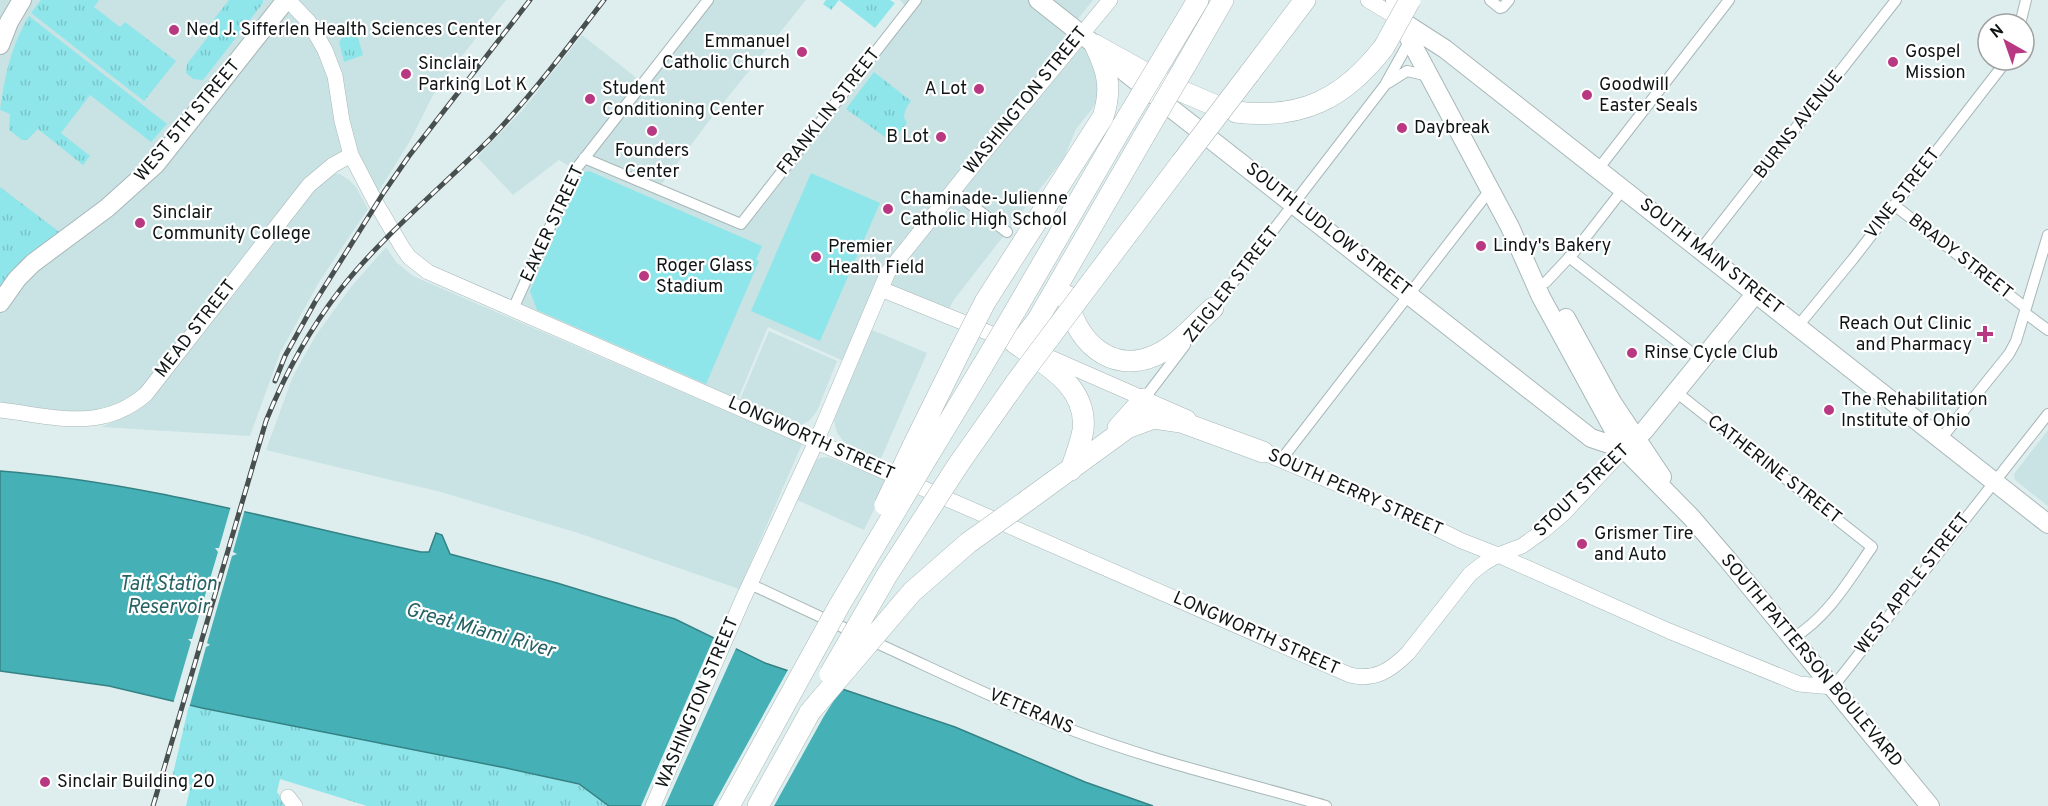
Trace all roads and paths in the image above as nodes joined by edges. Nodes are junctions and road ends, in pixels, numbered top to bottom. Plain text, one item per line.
1 (22, 0) edge
2 (287, 0) edge
3 (708, 0) edge
4 (916, 0) edge
5 (1038, 0) edge
6 (1110, 0) edge
7 (1198, 0) edge
8 (1223, 0) edge
9 (1292, 0) edge
10 (1304, 0) edge
11 (1368, 0) edge
12 (1384, 0) edge
13 (1395, 0) edge
14 (1410, 0) edge
15 (1490, 0) edge
16 (1509, 0) edge
17 (1729, 0) edge
18 (1896, 0) edge
19 (1401, 20) junction
20 (1088, 39) junction
21 (1410, 40) junction
22 (0, 45) edge
23 (1251, 71) junction
24 (1998, 72) edge
25 (1429, 76) junction
26 (1385, 84) junction
27 (1214, 105) dead end
28 (1236, 112) dead end
29 (351, 155) junction
30 (584, 158) junction
31 (1599, 168) junction
32 (1624, 189) junction
33 (1490, 190) junction
34 (953, 191) junction
35 (1294, 204) junction
36 (1894, 205) junction
37 (1510, 227) junction
38 (1007, 232) dead end
39 (2048, 235) edge
40 (1701, 249) junction
41 (1569, 257) junction
42 (1069, 268) junction
43 (19, 277) junction
44 (0, 280) edge
45 (1546, 282) junction
46 (881, 289) junction
47 (1756, 293) junction
48 (1409, 294) junction
49 (0, 303) edge
50 (1213, 308) junction
51 (513, 309) junction
52 (2026, 310) junction
53 (1798, 326) junction
54 (2048, 330) edge
55 (1015, 343) junction
56 (1701, 360) junction
57 (1676, 392) junction
58 (1144, 399) junction
59 (0, 410) edge
60 (2048, 414) edge
61 (1940, 440) junction
62 (816, 442) junction
63 (1630, 444) junction
64 (920, 451) junction
65 (1092, 454) junction
66 (1272, 456) junction
67 (1071, 470) junction
68 (1993, 482) junction
69 (2048, 524) edge
70 (1498, 555) junction
71 (750, 584) junction
72 (1793, 638) junction
73 (1393, 667) joint
74 (1833, 687) junction
75 (810, 712) junction
76 (653, 806) edge
77 (729, 806) edge
78 (758, 806) edge
79 (1326, 806) edge
80 (1930, 806) edge

1 - 22 main road
2 - 29 street, LONGWORTH STREET
2 - 43 main road, WEST 5TH STREET
3 - 30 street, EAKER STREET
4 - 30 street, FRANKLIN STREET
5 - 20 main road, SOUTH LUDLOW STREET
6 - 20 street, WASHINGTON STREET
7 - 64 highway, bridge
8 - 42 highway, bridge
9 - 23 highway
10 - 23 highway
11 - 19 street, SOUTH MAIN STREET
12 - 19 main road, SOUTH PATTERSON BOULEVARD
13 - 19 main road, SOUTH PATTERSON BOULEVARD
14 - 28 highway, bridge
15 - 16 street
17 - 31 street
18 - 40 street, BURNS AVENUE
19 - 21 main road, SOUTH PATTERSON BOULEVARD
19 - 31 main road, SOUTH MAIN STREET
20 - 27 highway
20 - 34 street, WASHINGTON STREET
20 - 35 main road, SOUTH LUDLOW STREET
20 - 64 highway, bridge
21 - 25 main road, SOUTH PATTERSON BOULEVARD
21 - 26 street, ZEIGLER STREET
23 - 75 highway, bridge
24 - 36 street, VINE STREET
25 - 26 street, ZEIGLER STREET
25 - 33 main road, SOUTH PATTERSON BOULEVARD
26 - 35 street, ZEIGLER STREET
29 - 51 street, LONGWORTH STREET
29 - 59 street, MEAD STREET
30 - 51 street, EAKER STREET
31 - 32 main road, SOUTH MAIN STREET
32 - 40 main road, SOUTH MAIN STREET
32 - 41 street
33 - 37 main road, SOUTH PATTERSON BOULEVARD
33 - 48 street
34 - 38 street
34 - 46 street, WASHINGTON STREET
35 - 48 main road, SOUTH LUDLOW STREET
35 - 50 street, ZEIGLER STREET
36 - 52 street, BRADY STREET
36 - 53 street, VINE STREET
37 - 45 main road, SOUTH PATTERSON BOULEVARD
37 - 63 main road, SOUTH PATTERSON BOULEVARD
39 - 52 street
40 - 47 main road, SOUTH MAIN STREET
41 - 45 street
41 - 56 street
42 - 50 highway
42 - 55 highway
43 - 44 main road
43 - 49 main road, WEST 5TH STREET
45 - 63 main road, SOUTH PATTERSON BOULEVARD
46 - 55 street, SOUTH PERRY STREET
46 - 62 street, WASHINGTON STREET
47 - 53 main road, SOUTH MAIN STREET
47 - 56 main road, STOUT STREET
48 - 63 main road, SOUTH LUDLOW STREET
48 - 66 street
50 - 58 street, ZEIGLER STREET
51 - 62 street, LONGWORTH STREET
52 - 54 street, BRADY STREET
52 - 61 street
53 - 61 main road, SOUTH MAIN STREET
55 - 58 street, SOUTH PERRY STREET
55 - 67 highway
56 - 57 main road, STOUT STREET
57 - 63 main road, STOUT STREET
57 - 72 street, CATHERINE STREET
58 - 65 highway
58 - 66 street, SOUTH PERRY STREET
60 - 68 street, WEST APPLE STREET
61 - 68 main road, SOUTH MAIN STREET
62 - 71 street, WASHINGTON STREET
62 - 73 street, LONGWORTH STREET
63 - 70 street, STOUT STREET
63 - 72 main road, SOUTH PATTERSON BOULEVARD
64 - 77 highway, bridge
65 - 66 highway
65 - 67 highway
66 - 70 street, SOUTH PERRY STREET
67 - 75 highway, bridge
68 - 69 main road, SOUTH MAIN STREET
68 - 74 street, WEST APPLE STREET
70 - 73 street, STOUT STREET
70 - 74 street, SOUTH PERRY STREET
71 - 76 street, WASHINGTON STREET
71 - 79 street, VETERANS
72 - 74 main road, SOUTH PATTERSON BOULEVARD
74 - 80 main road, SOUTH PATTERSON BOULEVARD
75 - 78 highway

